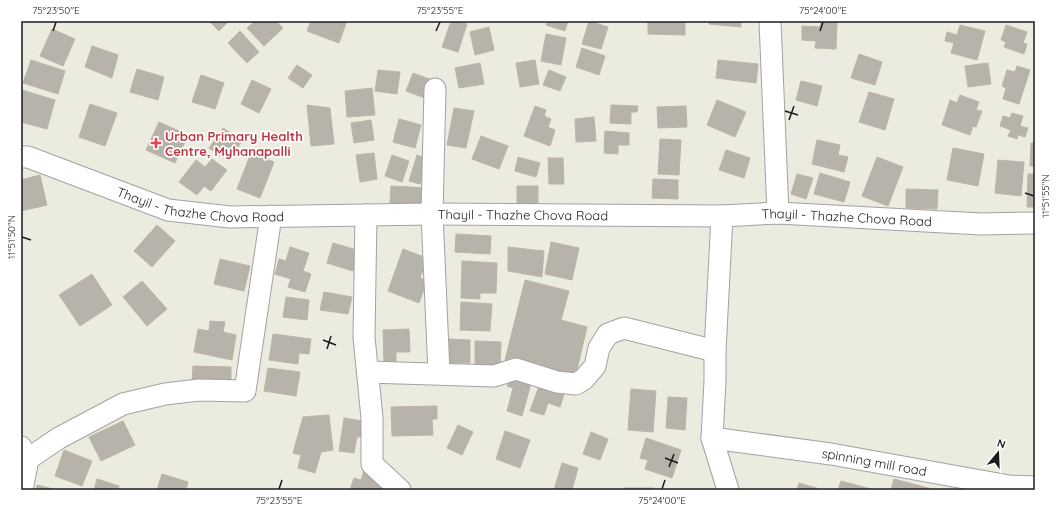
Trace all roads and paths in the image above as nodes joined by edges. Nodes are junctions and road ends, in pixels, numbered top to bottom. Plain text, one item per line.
1 (770, 21) edge
2 (435, 89) dead end
3 (21, 157) edge
4 (778, 212) junction
5 (432, 214) junction
6 (366, 215) junction
7 (271, 216) junction
8 (722, 216) junction
9 (1035, 224) edge
10 (715, 351) junction
11 (368, 372) junction
12 (439, 373) junction
13 (712, 438) junction
14 (25, 452) edge
15 (1035, 487) edge
16 (22, 490) edge
17 (400, 490) edge
18 (728, 490) edge

1 - 4 street
2 - 5 street
3 - 7 street, Thayil - Thazhe Chova Road
4 - 8 street, Thayil - Thazhe Chova Road
4 - 9 street, Thayil - Thazhe Chova Road
5 - 6 street, Thayil - Thazhe Chova Road
5 - 8 street, Thayil - Thazhe Chova Road
5 - 12 street
6 - 7 street, Thayil - Thazhe Chova Road
6 - 11 street
7 - 14 street
8 - 10 street
10 - 12 street
10 - 13 street
11 - 12 street
11 - 17 street
13 - 15 street, spinning mill road
13 - 18 street
14 - 16 street

